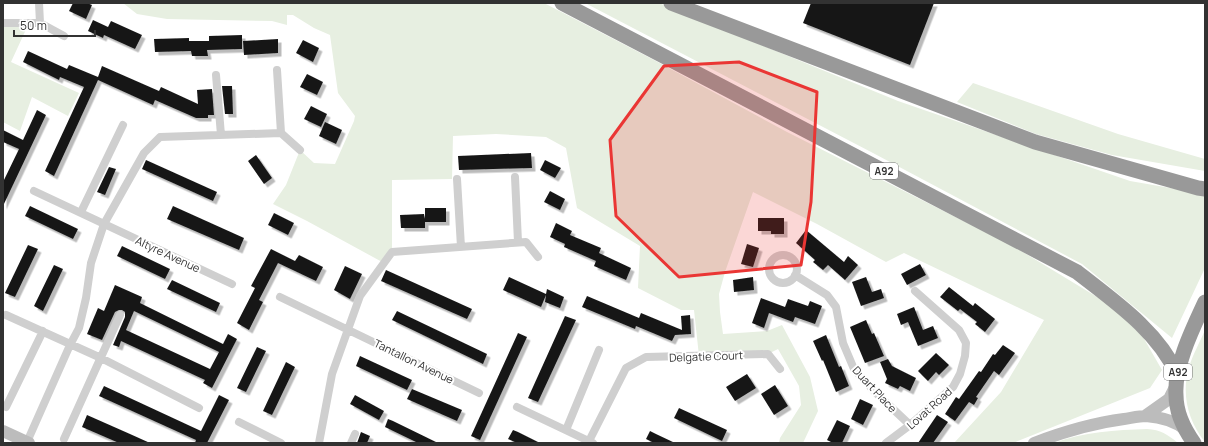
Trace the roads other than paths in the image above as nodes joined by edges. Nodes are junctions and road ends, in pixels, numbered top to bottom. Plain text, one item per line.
1 (39, 3) edge
2 (562, 3) edge
3 (671, 3) edge
4 (3, 23) edge
5 (40, 23) junction
6 (64, 36) dead end
7 (277, 70) dead end
8 (216, 75) dead end
9 (123, 125) dead end
10 (282, 133) junction
11 (221, 135) junction
12 (300, 150) dead end
13 (515, 176) dead end
14 (457, 179) dead end
15 (1205, 189) edge
16 (34, 191) dead end
17 (81, 212) junction
18 (104, 224) junction
19 (518, 242) junction
20 (461, 247) junction
21 (538, 257) dead end
22 (795, 275) dead end
23 (232, 284) dead end
24 (915, 291) dead end
25 (280, 297) dead end
26 (1205, 302) edge
27 (6, 315) dead end
28 (120, 315) dead end
29 (348, 330) junction
30 (43, 331) junction
31 (70, 344) junction
32 (599, 350) dead end
33 (101, 358) junction
34 (780, 369) dead end
35 (1177, 379) junction
36 (479, 393) dead end
37 (6, 406) dead end
38 (517, 407) dead end
39 (199, 408) dead end
40 (1145, 416) junction
41 (239, 422) dead end
42 (910, 425) junction
43 (566, 430) junction
44 (3, 431) edge
45 (355, 434) dead end
46 (1190, 437) edge
47 (64, 439) dead end
48 (28, 442) edge
49 (590, 442) edge
50 (281, 443) edge
51 (319, 443) edge
52 (351, 443) edge
53 (886, 443) edge
54 (1034, 443) edge

1 - 5 street
2 - 35 highway, A92
3 - 15 highway
4 - 5 street
5 - 6 street
7 - 10 street
8 - 11 street
9 - 17 street
10 - 11 street
10 - 12 street
11 - 18 street
13 - 19 street
14 - 20 street
16 - 17 street, Altyre Avenue
17 - 18 street, Altyre Avenue
18 - 23 street, Altyre Avenue
18 - 31 street
19 - 20 street
19 - 21 street
20 - 29 street
22 - 42 street, Duart Place
24 - 42 street, Lovat Road
25 - 29 street, Tantallon Avenue
26 - 35 highway, A92
27 - 30 street
28 - 33 street
29 - 36 street, Tantallon Avenue
29 - 51 street
30 - 31 street
30 - 37 street
31 - 33 street
31 - 48 street
32 - 43 street
33 - 39 street
33 - 47 street
34 - 49 street, Delgatie Court
35 - 40 street
35 - 46 highway, A92
38 - 43 street
40 - 46 street
40 - 54 street
41 - 50 street
42 - 53 street, Lovat Road
43 - 49 street
44 - 48 street
45 - 52 street

